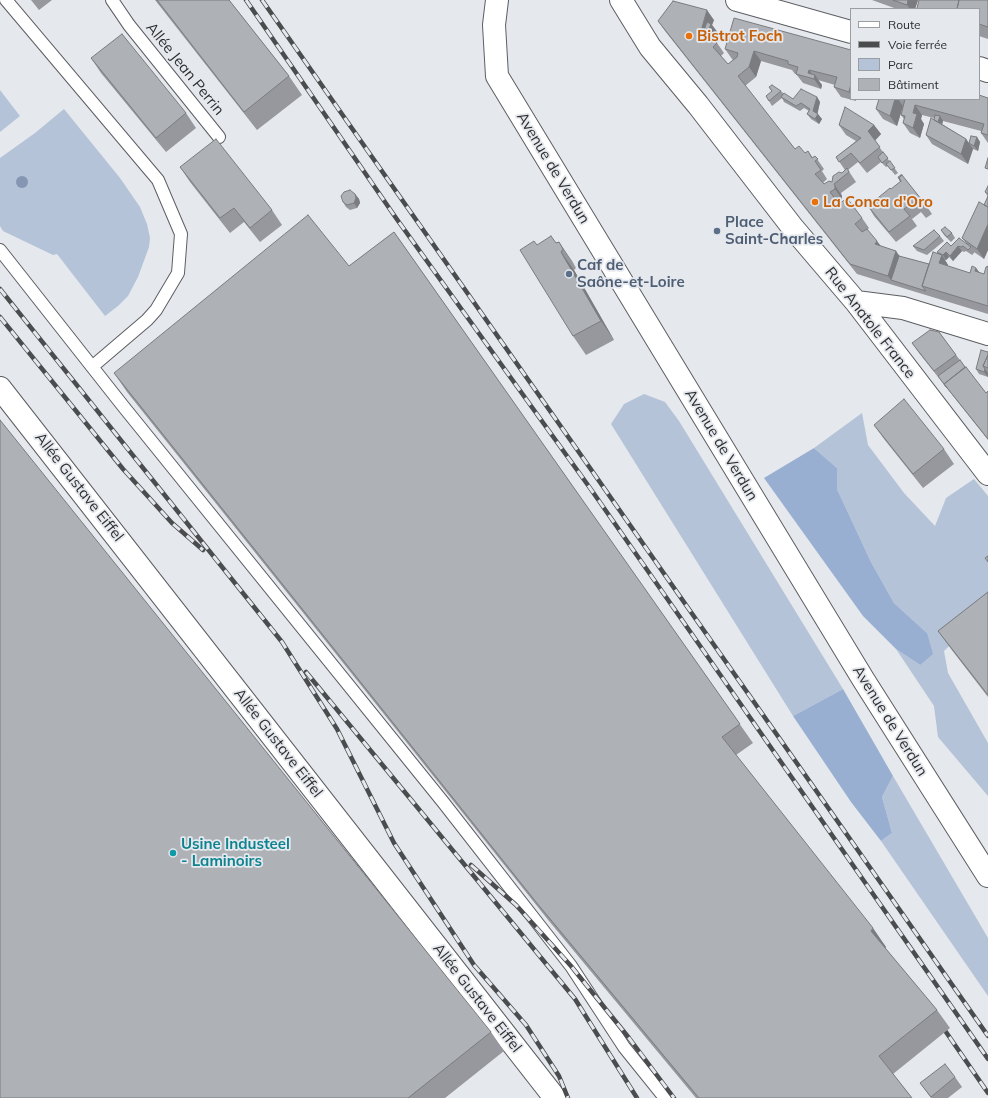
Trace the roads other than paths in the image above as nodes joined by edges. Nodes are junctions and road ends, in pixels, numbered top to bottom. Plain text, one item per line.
1 (6, 0) edge
2 (112, 0) edge
3 (497, 0) edge
4 (621, 0) edge
5 (737, 0) edge
6 (850, 32) edge
7 (219, 137) dead end
8 (0, 250) edge
9 (856, 302) junction
10 (988, 334) edge
11 (93, 366) junction
12 (0, 388) edge
13 (988, 474) edge
14 (988, 876) edge
15 (555, 1098) edge
16 (665, 1098) edge

1 - 11 lane
2 - 7 lane, Allée Jean Perrin
3 - 14 street, Avenue de Verdun
4 - 9 street, Rue Anatole France
5 - 6 street
8 - 11 lane
9 - 10 street
9 - 13 street, Rue Anatole France
11 - 16 lane
12 - 15 street, Allée Gustave Eiffel

